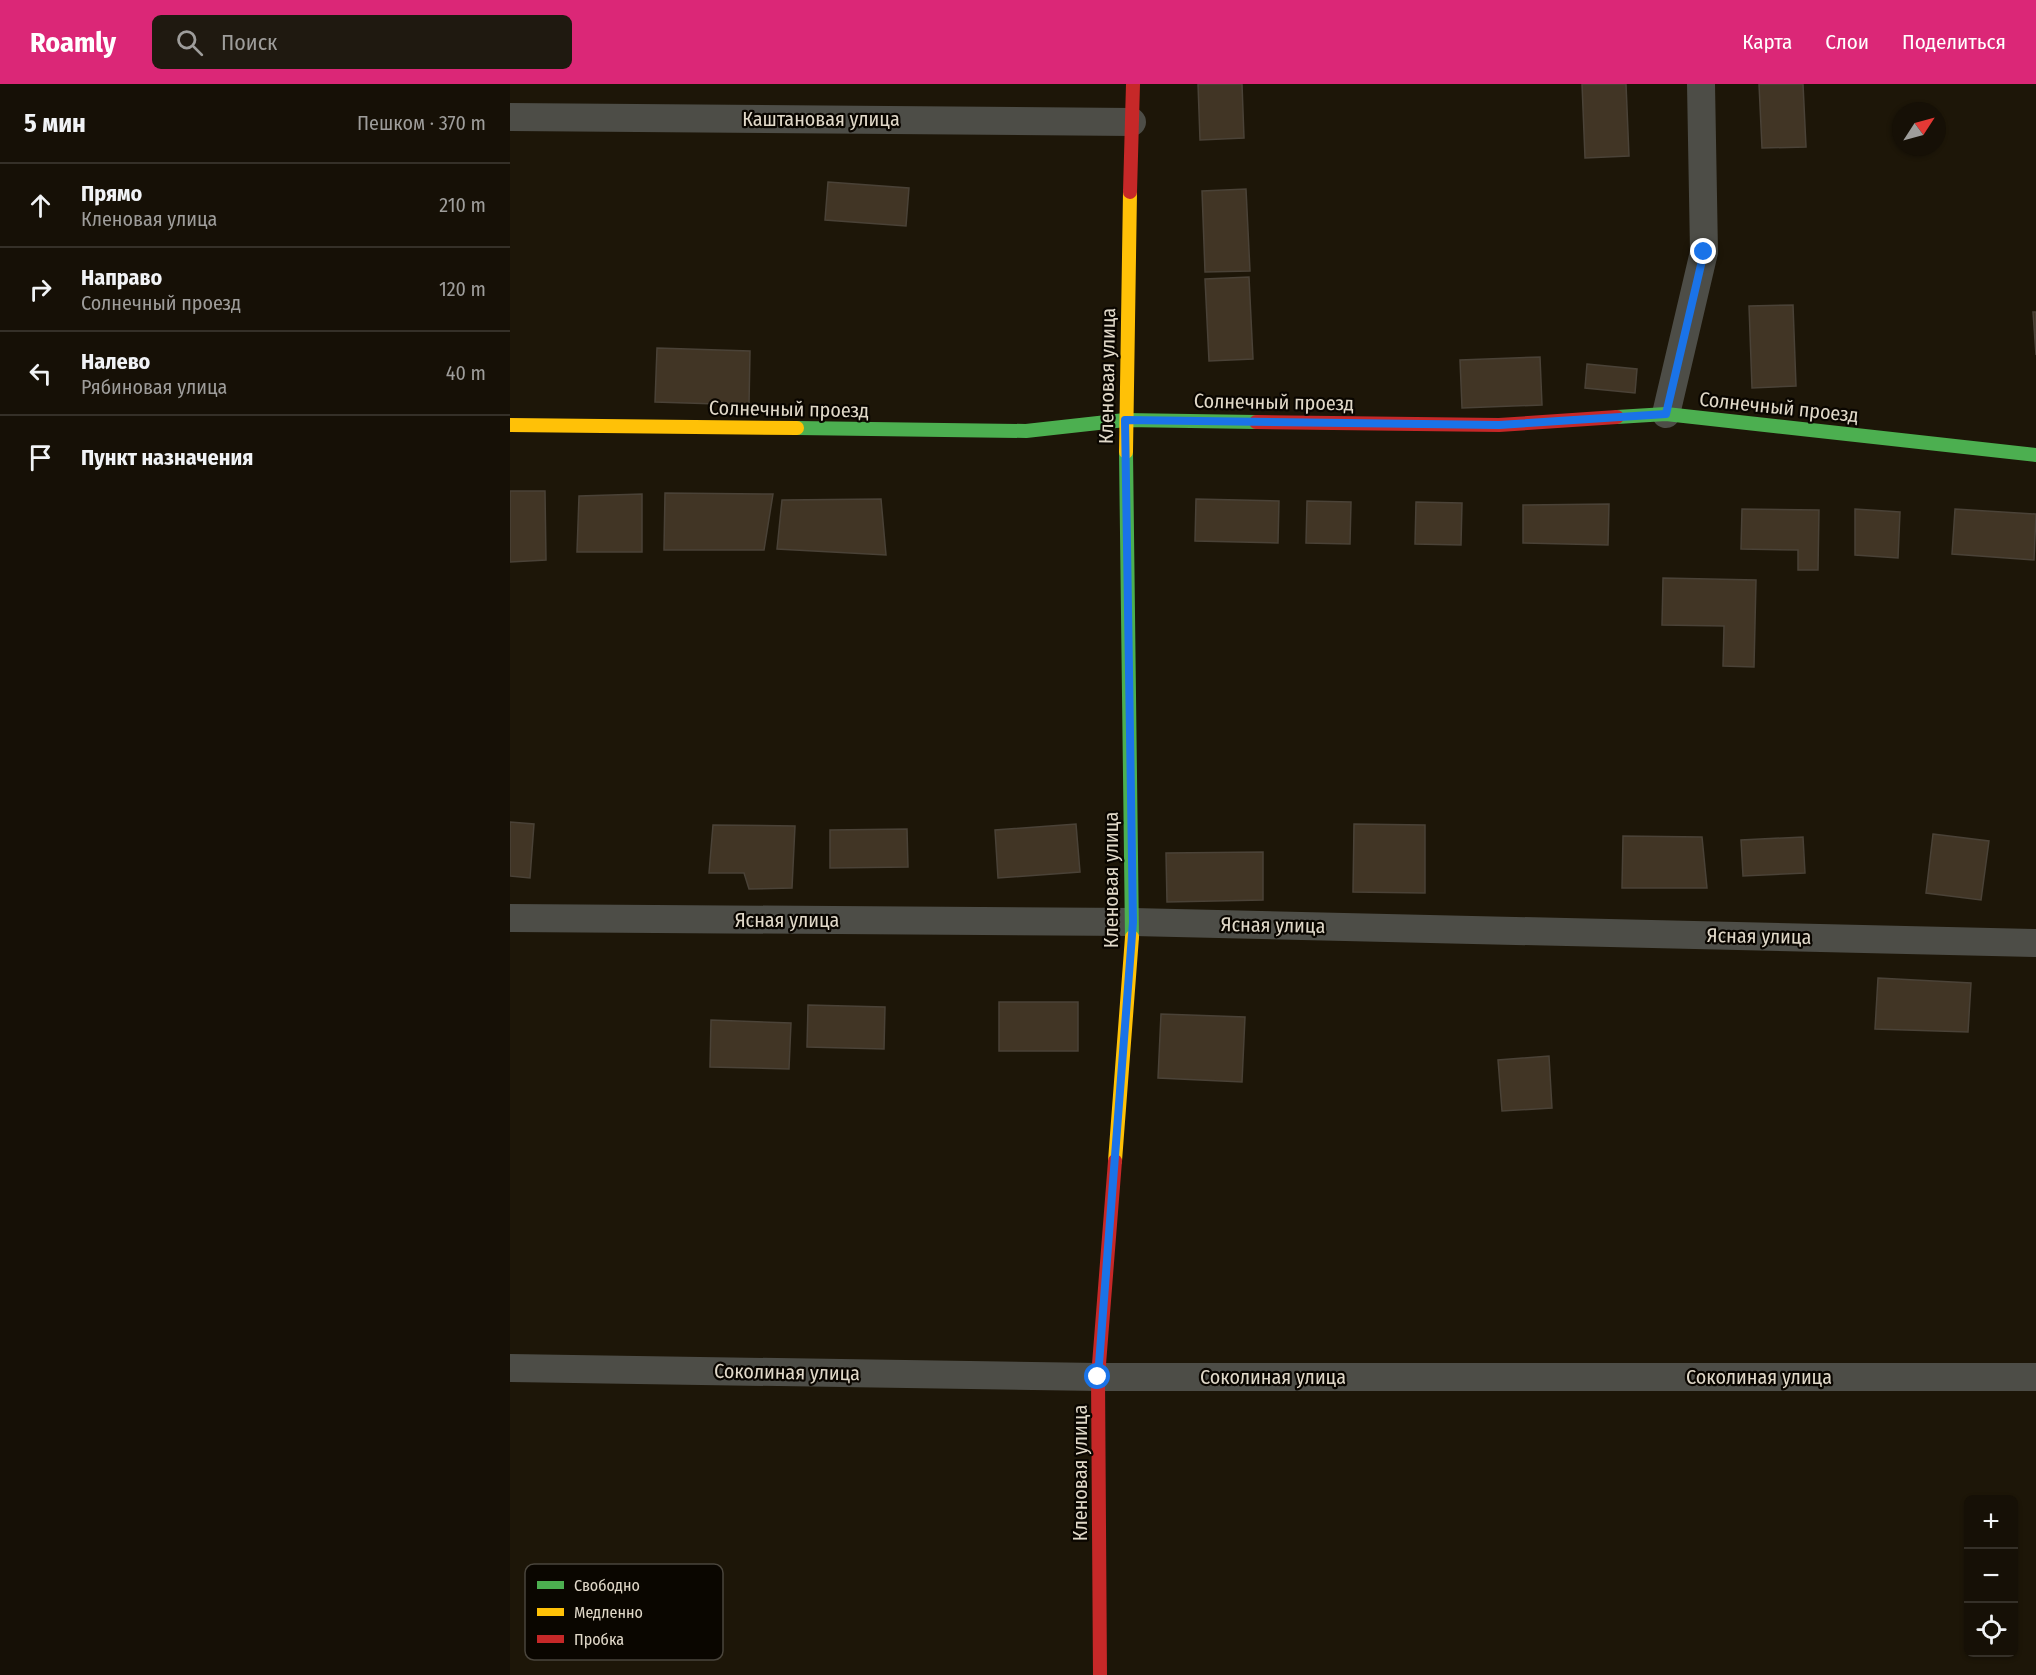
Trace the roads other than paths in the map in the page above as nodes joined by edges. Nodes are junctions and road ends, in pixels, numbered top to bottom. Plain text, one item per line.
1 (1133, 84) edge
2 (1701, 84) edge
3 (510, 117) edge
4 (1132, 122) junction
5 (1666, 414) junction
6 (1125, 420) junction
7 (510, 425) edge
8 (2036, 455) edge
9 (510, 918) edge
10 (1133, 922) junction
11 (2036, 942) edge
12 (510, 1368) edge
13 (1098, 1377) junction
14 (2036, 1377) edge
15 (1100, 1675) edge

1 - 4 street, Кленовая улица
2 - 5 street
3 - 4 street, Каштановая улица
4 - 6 street, Кленовая улица
5 - 6 street, Солнечный проезд
5 - 8 street, Солнечный проезд
6 - 7 street, Солнечный проезд
6 - 10 street, Кленовая улица
9 - 10 street, Ясная улица
10 - 11 street, Ясная улица
10 - 13 street, Кленовая улица
12 - 13 street, Соколиная улица
13 - 14 street, Соколиная улица
13 - 15 street, Кленовая улица

